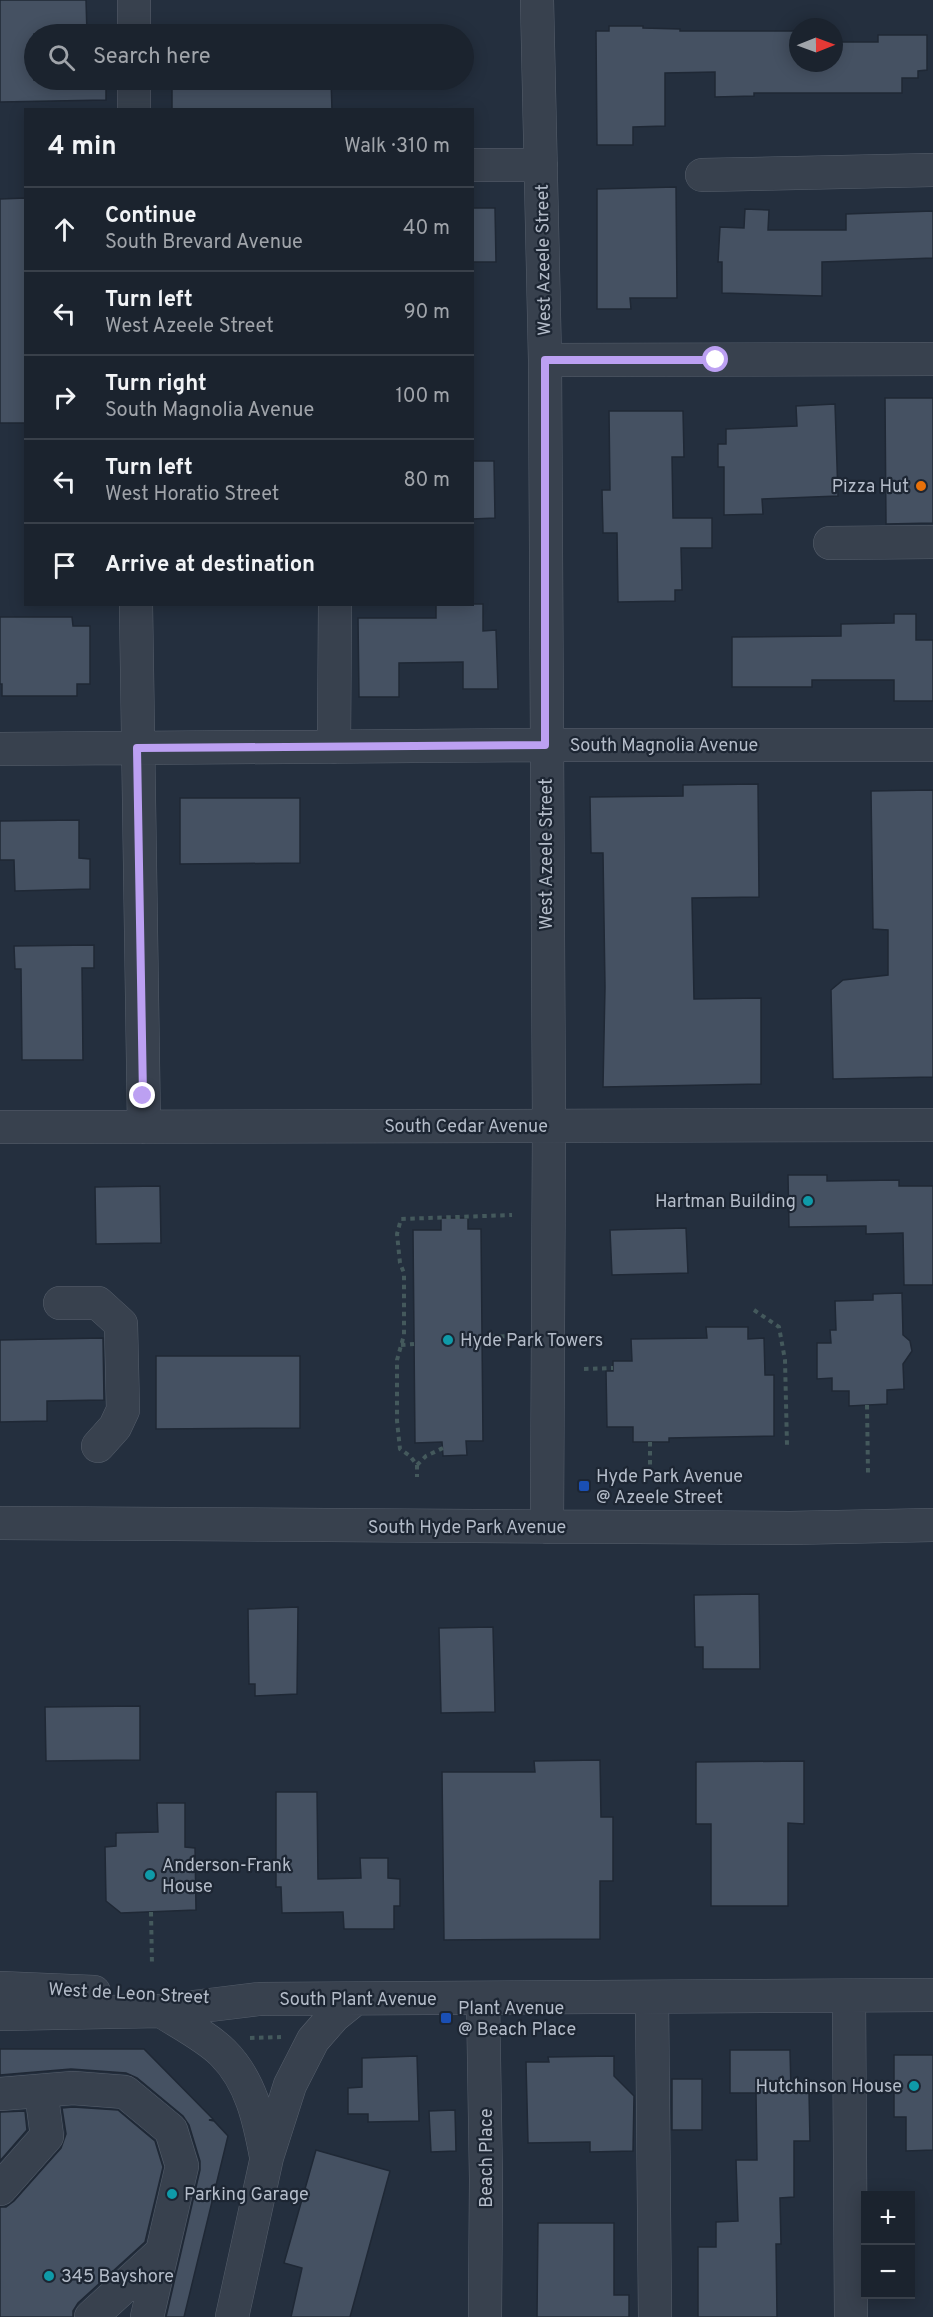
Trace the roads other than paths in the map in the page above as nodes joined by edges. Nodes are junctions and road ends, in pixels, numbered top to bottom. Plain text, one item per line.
1 (134, 0) edge
2 (537, 0) edge
3 (134, 24) edge
4 (134, 90) edge
5 (134, 108) edge
6 (474, 165) edge
7 (541, 165) junction
8 (933, 170) edge
9 (702, 175) dead end
10 (933, 358) edge
11 (545, 360) junction
12 (933, 542) edge
13 (830, 543) dead end
14 (136, 606) edge
15 (335, 606) edge
16 (545, 745) junction
17 (933, 745) edge
18 (334, 747) junction
19 (137, 748) junction
20 (0, 749) edge
21 (933, 1125) edge
22 (549, 1126) junction
23 (0, 1127) edge
24 (144, 1127) junction
25 (60, 1303) dead end
26 (98, 1446) dead end
27 (0, 1523) edge
28 (933, 1525) edge
29 (547, 1527) junction
30 (0, 1988) edge
31 (933, 1995) edge
32 (849, 1997) junction
33 (483, 1998) junction
34 (652, 1998) junction
35 (259, 1999) junction
36 (355, 1999) junction
37 (161, 2011) junction
38 (0, 2014) edge
39 (41, 2091) junction
40 (0, 2094) edge
41 (267, 2157) junction
42 (0, 2189) edge
43 (162, 2252) junction
44 (91, 2317) edge
45 (147, 2317) edge
46 (231, 2317) edge
47 (484, 2317) edge
48 (655, 2317) edge
49 (851, 2317) edge

1 - 3 street
2 - 7 street, West Azeele Street
4 - 5 street
6 - 7 street
7 - 11 street, West Azeele Street
8 - 9 street
10 - 11 street
11 - 16 street, West Azeele Street
12 - 13 street
14 - 19 street
15 - 18 street
16 - 17 street, South Magnolia Avenue
16 - 18 street, South Magnolia Avenue
16 - 22 street, West Azeele Street
18 - 19 street, South Magnolia Avenue
19 - 20 street, South Magnolia Avenue
19 - 24 street
21 - 22 street, South Cedar Avenue
22 - 24 street, South Cedar Avenue
22 - 29 street, West Azeele Street
23 - 24 street, South Cedar Avenue
25 - 26 street
27 - 29 street, South Hyde Park Avenue
28 - 29 street, South Hyde Park Avenue
30 - 35 street, West de Leon Street
31 - 32 street, South Plant Avenue
32 - 34 street, South Plant Avenue
32 - 49 street
33 - 34 street, South Plant Avenue
33 - 36 street, South Plant Avenue
33 - 47 street, Beach Place
34 - 48 street
35 - 36 street, South Plant Avenue
35 - 37 street, South Plant Avenue
36 - 41 street
37 - 38 street, South Plant Avenue
37 - 41 street
39 - 40 street
39 - 42 street
39 - 43 street
41 - 46 street
43 - 44 street
43 - 45 street

